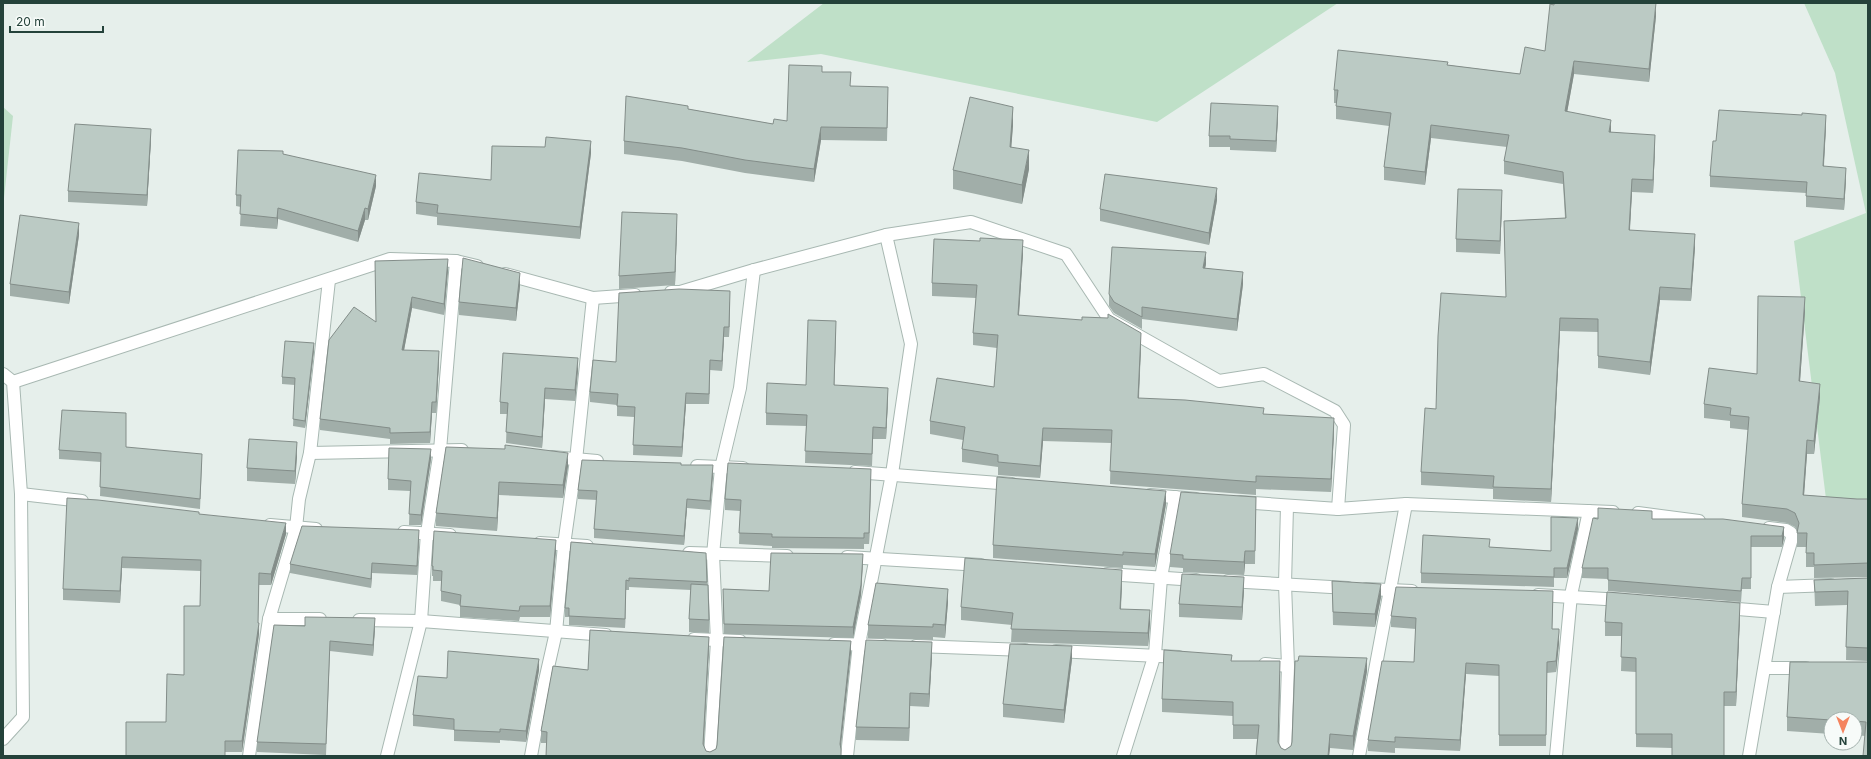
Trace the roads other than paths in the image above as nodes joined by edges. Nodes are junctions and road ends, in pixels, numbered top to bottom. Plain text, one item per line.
1 (886, 235) junction
2 (456, 261) junction
3 (754, 270) junction
4 (329, 280) junction
5 (593, 298) junction
6 (3, 374) edge
7 (13, 382) junction
8 (440, 450) junction
9 (476, 450) edge
10 (310, 453) junction
11 (537, 455) edge
12 (576, 460) junction
13 (607, 462) edge
14 (683, 466) edge
15 (721, 468) junction
16 (752, 469) edge
17 (845, 472) edge
18 (892, 474) junction
19 (1026, 485) edge
20 (21, 494) junction
21 (1136, 494) edge
22 (1175, 497) junction
23 (1207, 500) edge
24 (1231, 502) edge
25 (92, 503) edge
26 (1406, 504) junction
27 (1287, 506) junction
28 (1338, 509) junction
29 (1589, 511) junction
30 (1708, 522) edge
31 (260, 524) edge
32 (1755, 527) edge
33 (296, 528) junction
34 (327, 529) edge
35 (389, 532) edge
36 (427, 533) junction
37 (465, 536) edge
38 (526, 541) edge
39 (564, 545) junction
40 (595, 547) edge
41 (674, 552) edge
42 (713, 555) junction
43 (798, 556) edge
44 (837, 556) edge
45 (875, 557) junction
46 (995, 566) edge
47 (1098, 573) edge
48 (1161, 578) junction
49 (1285, 584) junction
50 (1846, 584) edge
51 (1778, 587) junction
52 (1391, 590) junction
53 (1422, 591) edge
54 (1524, 594) edge
55 (1571, 596) junction
56 (1634, 601) edge
57 (1712, 607) edge
58 (1774, 612) junction
59 (270, 619) junction
60 (333, 620) edge
61 (349, 620) edge
62 (421, 621) junction
63 (556, 632) junction
64 (617, 635) edge
65 (679, 639) edge
66 (717, 641) junction
67 (748, 641) edge
68 (820, 643) edge
69 (859, 644) junction
70 (891, 645) edge
71 (907, 646) edge
72 (1155, 654) junction
73 (1194, 658) edge
74 (1256, 664) edge
75 (1288, 666) junction
76 (1765, 668) junction
77 (1821, 668) edge
78 (3, 739) edge
79 (249, 756) edge
80 (387, 756) edge
81 (531, 756) edge
82 (710, 756) edge
83 (847, 756) edge
84 (1123, 756) edge
85 (1285, 756) edge
86 (1359, 756) edge
87 (1556, 756) edge
88 (1749, 756) edge

1 - 3 street
1 - 18 street
1 - 28 street
2 - 4 street
2 - 5 street
2 - 8 street
3 - 5 street
3 - 15 street
4 - 7 street
4 - 10 street
5 - 12 street
6 - 7 street
7 - 20 street
8 - 9 street
8 - 10 street
8 - 36 street
10 - 33 street
11 - 12 street
12 - 13 street
12 - 39 street
14 - 15 street
15 - 16 street
15 - 42 street
17 - 18 street
18 - 19 street
18 - 45 street
20 - 25 street
20 - 78 street
21 - 22 street
22 - 23 street
22 - 48 street
24 - 27 street
26 - 28 street
26 - 29 street
26 - 52 street
27 - 28 street
27 - 49 street
29 - 30 street
29 - 55 street
31 - 33 street
32 - 51 street
33 - 34 street
33 - 59 street
35 - 36 street
36 - 37 street
36 - 62 street
38 - 39 street
39 - 40 street
39 - 63 street
41 - 42 street
42 - 43 street
42 - 66 street
44 - 45 street
45 - 46 street
45 - 69 street
47 - 48 street
48 - 49 street
48 - 72 street
49 - 52 street
49 - 75 street
50 - 51 street
51 - 58 street
52 - 53 street
52 - 86 street
54 - 55 street
55 - 56 street
55 - 87 street
57 - 58 street
58 - 76 street
59 - 60 street
59 - 79 street
61 - 62 street
62 - 63 street
62 - 80 street
63 - 64 street
63 - 81 street
65 - 66 street
66 - 67 street
66 - 82 street
68 - 69 street
69 - 70 street
69 - 83 street
71 - 72 street
72 - 73 street
72 - 84 street
74 - 75 street
75 - 85 street
76 - 77 street
76 - 88 street

